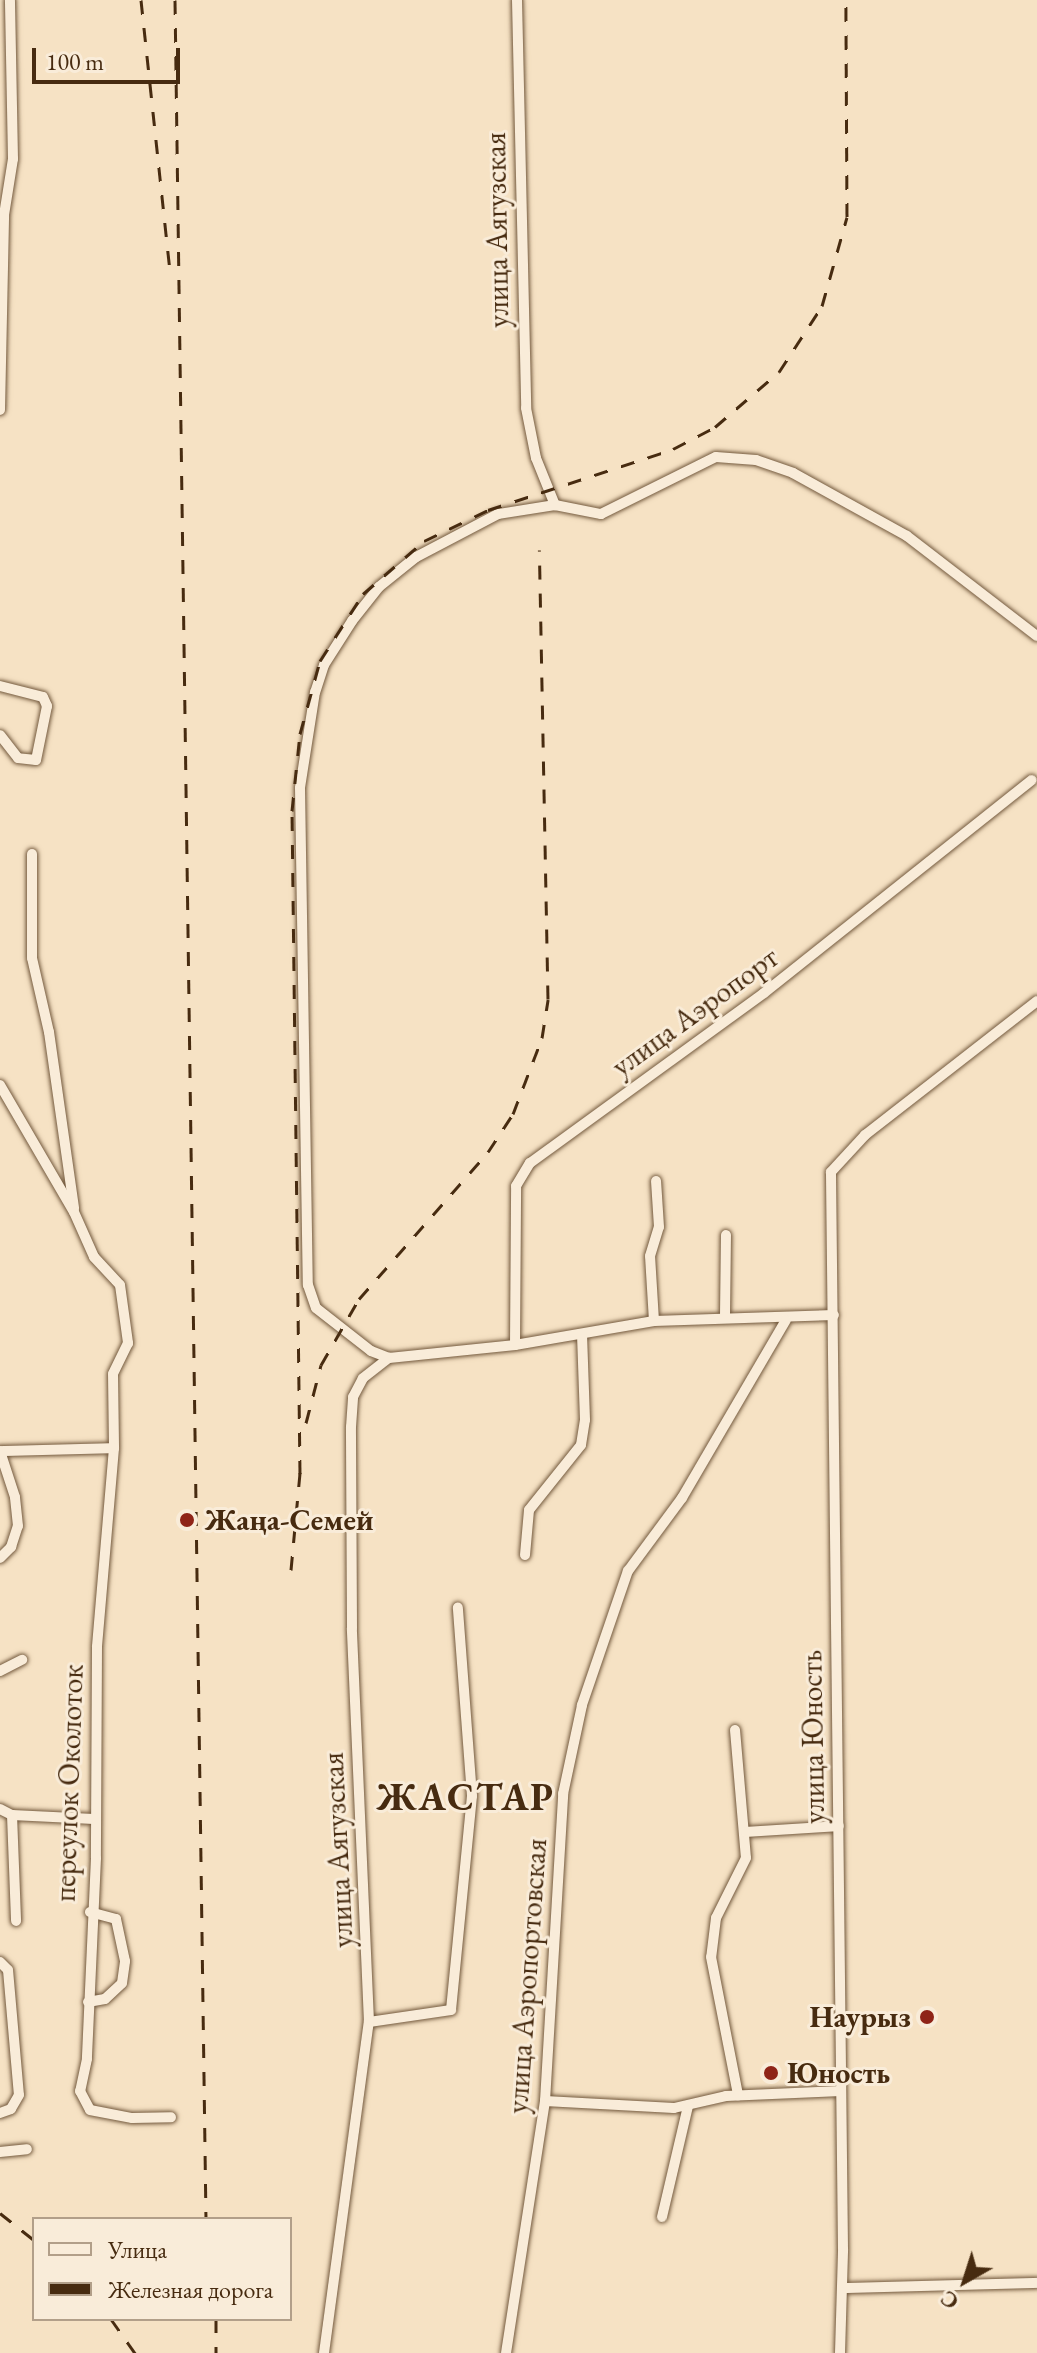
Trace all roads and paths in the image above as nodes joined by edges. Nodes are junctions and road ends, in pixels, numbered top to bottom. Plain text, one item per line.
1 (10, 0) edge
2 (517, 0) edge
3 (2, 215) edge
4 (1, 332) edge
5 (0, 410) edge
6 (555, 505) junction
7 (1037, 636) edge
8 (0, 686) edge
9 (0, 735) edge
10 (1032, 780) dead end
11 (32, 854) dead end
12 (1037, 1001) edge
13 (0, 1085) edge
14 (656, 1181) dead end
15 (74, 1212) junction
16 (726, 1235) dead end
17 (834, 1315) junction
18 (725, 1316) junction
19 (786, 1320) junction
20 (654, 1321) junction
21 (582, 1334) junction
22 (515, 1345) junction
23 (389, 1358) junction
24 (114, 1448) junction
25 (0, 1451) edge
26 (525, 1555) dead end
27 (0, 1558) edge
28 (458, 1608) dead end
29 (22, 1660) dead end
30 (0, 1671) edge
31 (735, 1730) dead end
32 (0, 1809) edge
33 (12, 1815) junction
34 (94, 1819) junction
35 (839, 1826) junction
36 (746, 1832) junction
37 (90, 1912) junction
38 (16, 1921) dead end
39 (0, 1962) edge
40 (88, 2002) junction
41 (369, 2022) junction
42 (841, 2091) junction
43 (738, 2095) junction
44 (545, 2101) junction
45 (688, 2106) junction
46 (0, 2113) edge
47 (171, 2117) dead end
48 (27, 2149) dead end
49 (0, 2152) edge
50 (662, 2217) dead end
51 (1037, 2283) edge
52 (843, 2288) junction
53 (324, 2353) edge
54 (506, 2353) edge
55 (840, 2353) edge

1 - 3 street
2 - 6 street, улица Аягузская
3 - 4 street
4 - 5 street
6 - 7 street
6 - 23 street
8 - 9 street
10 - 22 street, улица Аэропорт
11 - 15 street
12 - 17 street, улица Юность
13 - 15 street
14 - 20 street
15 - 24 street, переулок Околоток
16 - 18 street
17 - 19 street
17 - 35 street, улица Юность
18 - 19 street
18 - 20 street
19 - 44 street, улица Аэропортовская
20 - 21 street
21 - 22 street
21 - 26 street
22 - 23 street
23 - 41 street, улица Аягузская
24 - 25 street
24 - 34 street, переулок Околоток
25 - 27 street
28 - 41 street
29 - 30 street
31 - 36 street
32 - 33 street
33 - 34 street
33 - 38 street
34 - 37 street, переулок Околоток
35 - 36 street
35 - 42 street, улица Юность
36 - 43 street
37 - 40 street, переулок Околоток
37 - 40 street
39 - 46 street
40 - 47 street, переулок Околоток
41 - 53 street, улица Аягузская
42 - 43 street
42 - 52 street, улица Юность
43 - 45 street
44 - 45 street
44 - 54 street, улица Аэропортовская
45 - 50 street
48 - 49 street
51 - 52 street
52 - 55 street, улица Юность

